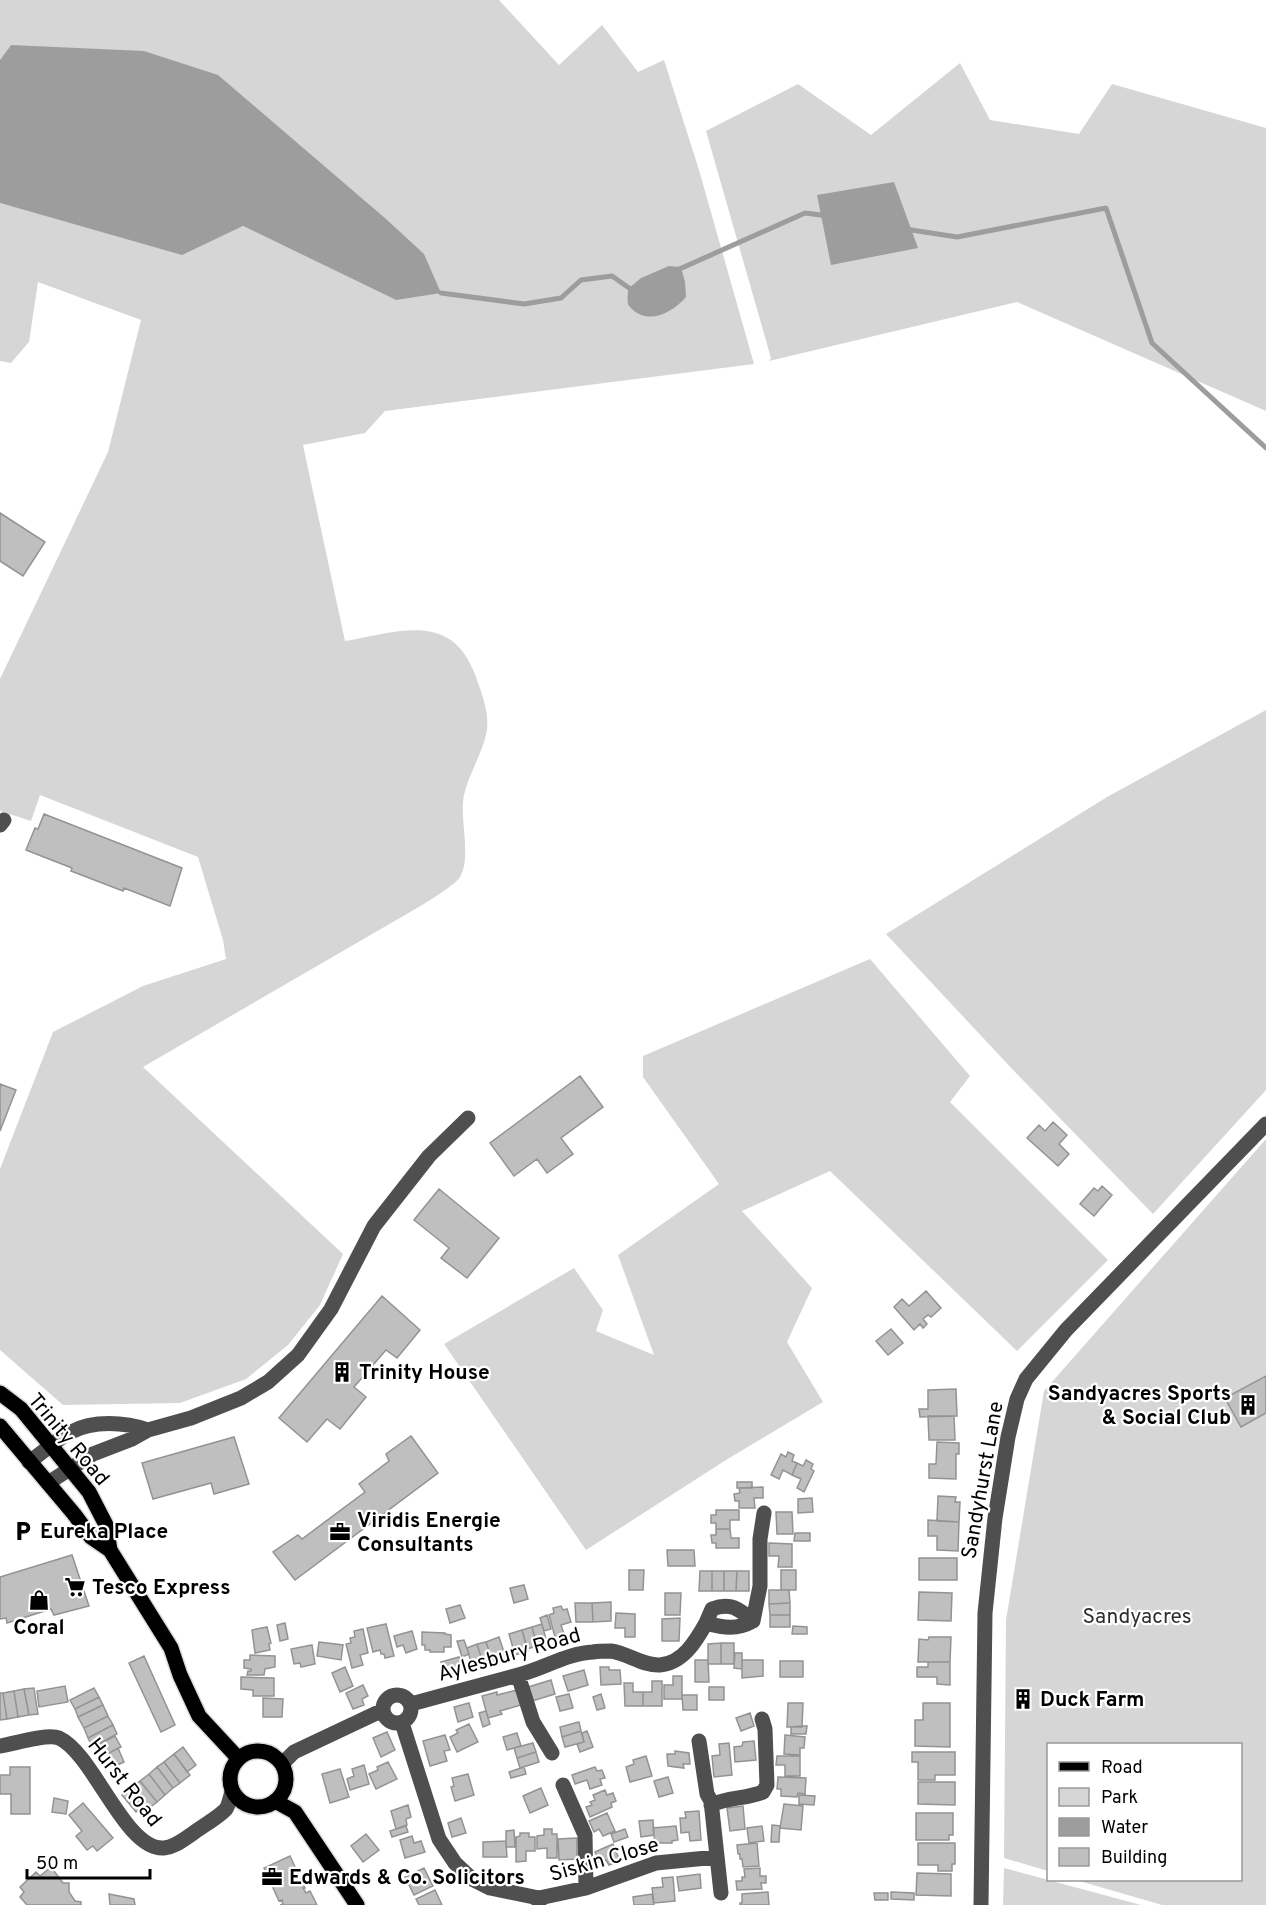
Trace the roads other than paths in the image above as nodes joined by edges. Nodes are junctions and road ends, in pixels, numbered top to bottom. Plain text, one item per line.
1 (468, 1118) dead end
2 (1266, 1124) edge
3 (0, 1393) edge
4 (0, 1426) edge
5 (148, 1430) junction
6 (51, 1446) junction
7 (29, 1462) junction
8 (69, 1468) junction
9 (48, 1483) junction
10 (764, 1513) dead end
11 (110, 1550) junction
12 (753, 1621) junction
13 (706, 1623) junction
14 (518, 1676) junction
15 (411, 1704) junction
16 (383, 1710) junction
17 (762, 1719) dead end
18 (402, 1722) junction
19 (699, 1741) dead end
20 (0, 1746) edge
21 (552, 1753) dead end
22 (238, 1758) junction
23 (282, 1764) junction
24 (563, 1785) dead end
25 (232, 1792) junction
26 (275, 1801) junction
27 (711, 1805) junction
28 (717, 1857) junction
29 (586, 1888) junction
30 (721, 1893) dead end
31 (539, 1902) edge
32 (357, 1905) edge
33 (981, 1905) edge

1 - 5 street
2 - 33 street, Sandyhurst Lane
3 - 6 main road, Trinity Road
4 - 7 main road, Trinity Road
5 - 6 street
5 - 8 street
6 - 7 street
6 - 8 main road, Trinity Road
7 - 9 main road, Trinity Road
8 - 9 street
8 - 11 main road, Trinity Road
9 - 11 main road, Trinity Road
10 - 12 street
11 - 22 main road, Trinity Road
12 - 13 street
12 - 13 street, Aylesbury Road
13 - 14 street, Aylesbury Road
14 - 15 street, Aylesbury Road
14 - 21 street
15 - 16 street, Aylesbury Road
15 - 18 street
16 - 18 street
16 - 23 street, Aylesbury Road
17 - 27 street
18 - 31 street
19 - 27 street
20 - 25 street, Hurst Road
22 - 23 main road
22 - 25 main road
23 - 26 main road
24 - 29 street
25 - 26 main road
26 - 32 main road
27 - 28 street
28 - 29 street, Siskin Close
28 - 30 street
29 - 31 street, Siskin Close

